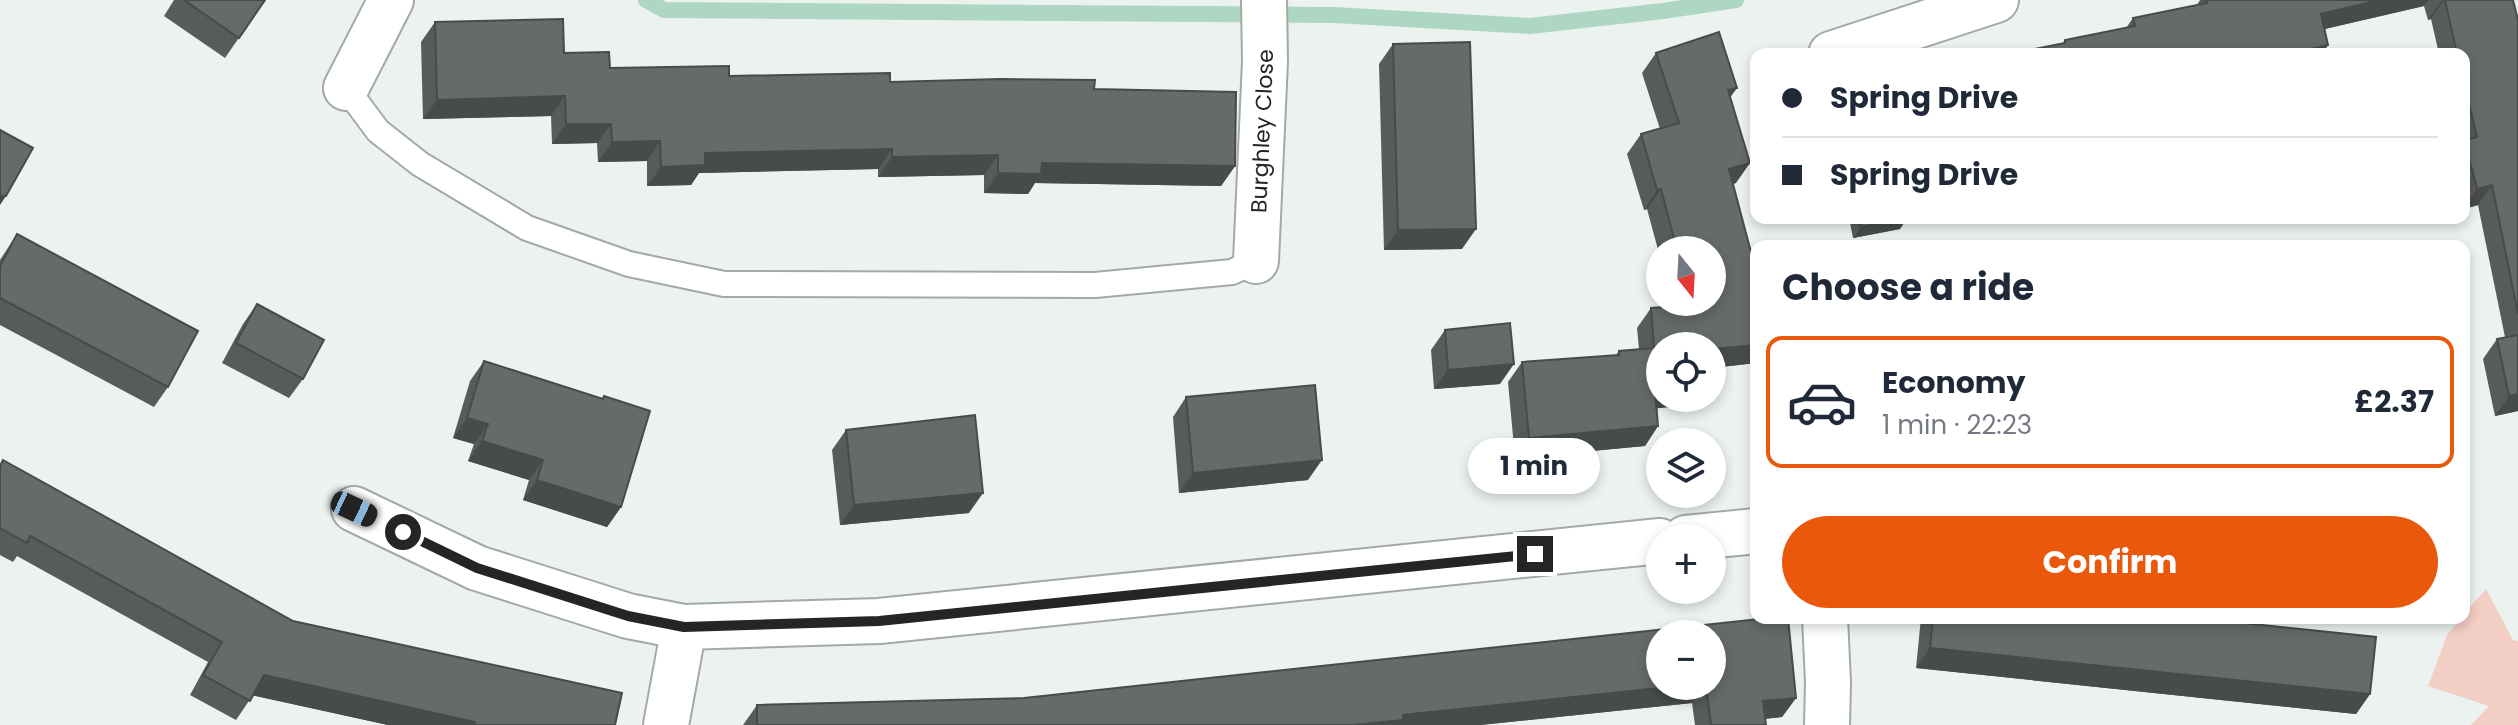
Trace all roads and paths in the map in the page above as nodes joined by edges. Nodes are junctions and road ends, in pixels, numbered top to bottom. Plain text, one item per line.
1 (391, 0) edge
2 (1264, 0) edge
3 (1996, 0) edge
4 (1854, 48) edge
5 (346, 88) joint
6 (1256, 261) joint
7 (354, 509) dead end
8 (1750, 532) edge
9 (1726, 534) edge
10 (1646, 542) edge
11 (1825, 624) edge
12 (684, 627) junction
13 (666, 725) edge
14 (1827, 725) edge

1 - 5 street
2 - 6 street, Burghley Close
3 - 4 street
5 - 6 lane
7 - 12 street
8 - 9 street
10 - 12 street
11 - 14 street
12 - 13 street

